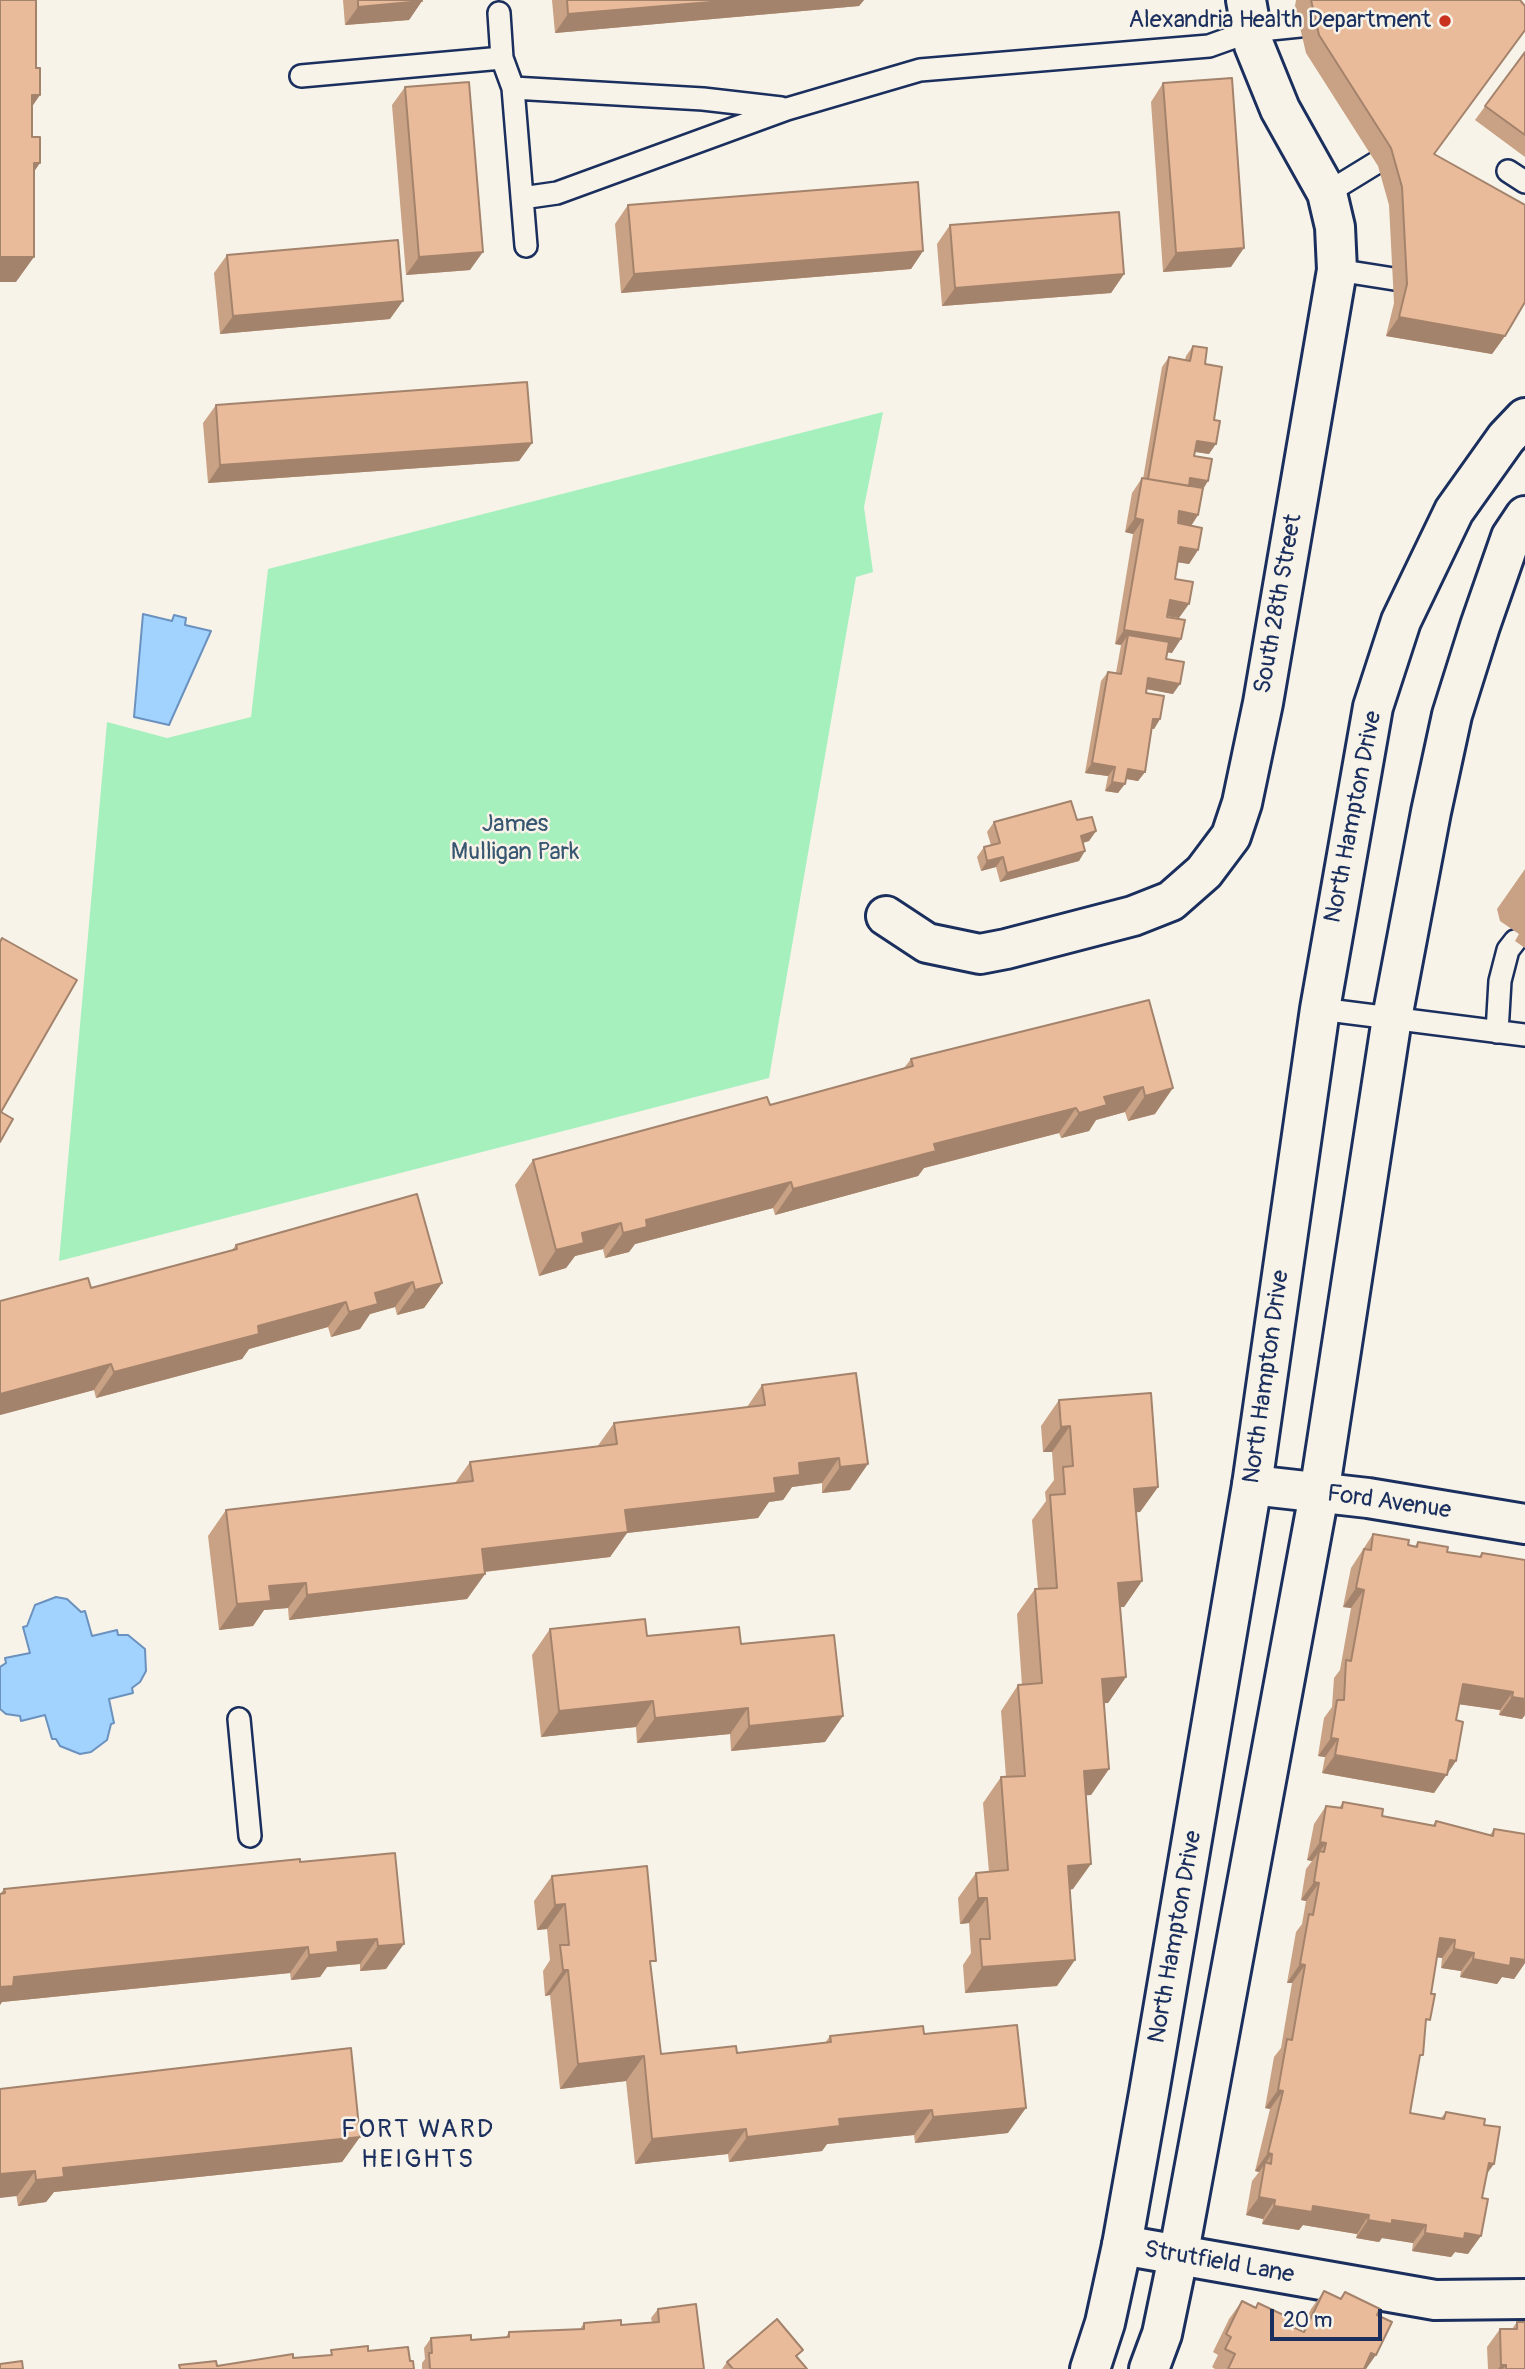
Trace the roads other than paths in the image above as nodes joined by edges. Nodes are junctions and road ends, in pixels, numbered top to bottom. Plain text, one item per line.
1 (499, 13) dead end
2 (1249, 15) edge
3 (1300, 26) dead end
4 (502, 58) junction
5 (301, 76) dead end
6 (513, 88) junction
7 (787, 108) junction
8 (1376, 163) edge
9 (1327, 193) junction
10 (522, 198) junction
11 (526, 246) dead end
12 (1337, 270) junction
13 (1394, 279) dead end
14 (1525, 418) edge
15 (1525, 516) edge
16 (886, 916) dead end
17 (1515, 941) dead end
18 (1320, 1009) junction
19 (1392, 1018) junction
20 (1497, 1032) junction
21 (1525, 1035) edge
22 (1252, 1485) junction
23 (1319, 1494) junction
24 (1525, 1524) edge
25 (239, 1719) dead end
26 (250, 1836) dead end
27 (1122, 2245) junction
28 (1178, 2257) junction
29 (1525, 2300) edge
30 (1090, 2369) edge
31 (1149, 2369) edge

1 - 4 lane
2 - 3 lane
2 - 7 lane
2 - 9 street, South 28th Street
4 - 5 lane
4 - 6 lane
6 - 7 lane
6 - 10 lane
7 - 10 lane
8 - 9 lane
9 - 12 street, South 28th Street
10 - 11 lane
12 - 13 lane
12 - 16 street, South 28th Street
14 - 18 street, North Hampton Drive
15 - 19 street
17 - 20 lane
18 - 19 lane
18 - 22 street, North Hampton Drive
19 - 20 lane
19 - 23 street
20 - 21 lane
22 - 23 street, Ford Avenue
22 - 27 street, North Hampton Drive
23 - 24 street, Ford Avenue
23 - 28 street
25 - 26 lane
27 - 28 street, Strutfield Lane
27 - 30 street, North Hampton Drive
28 - 29 street, Strutfield Lane
28 - 31 street

